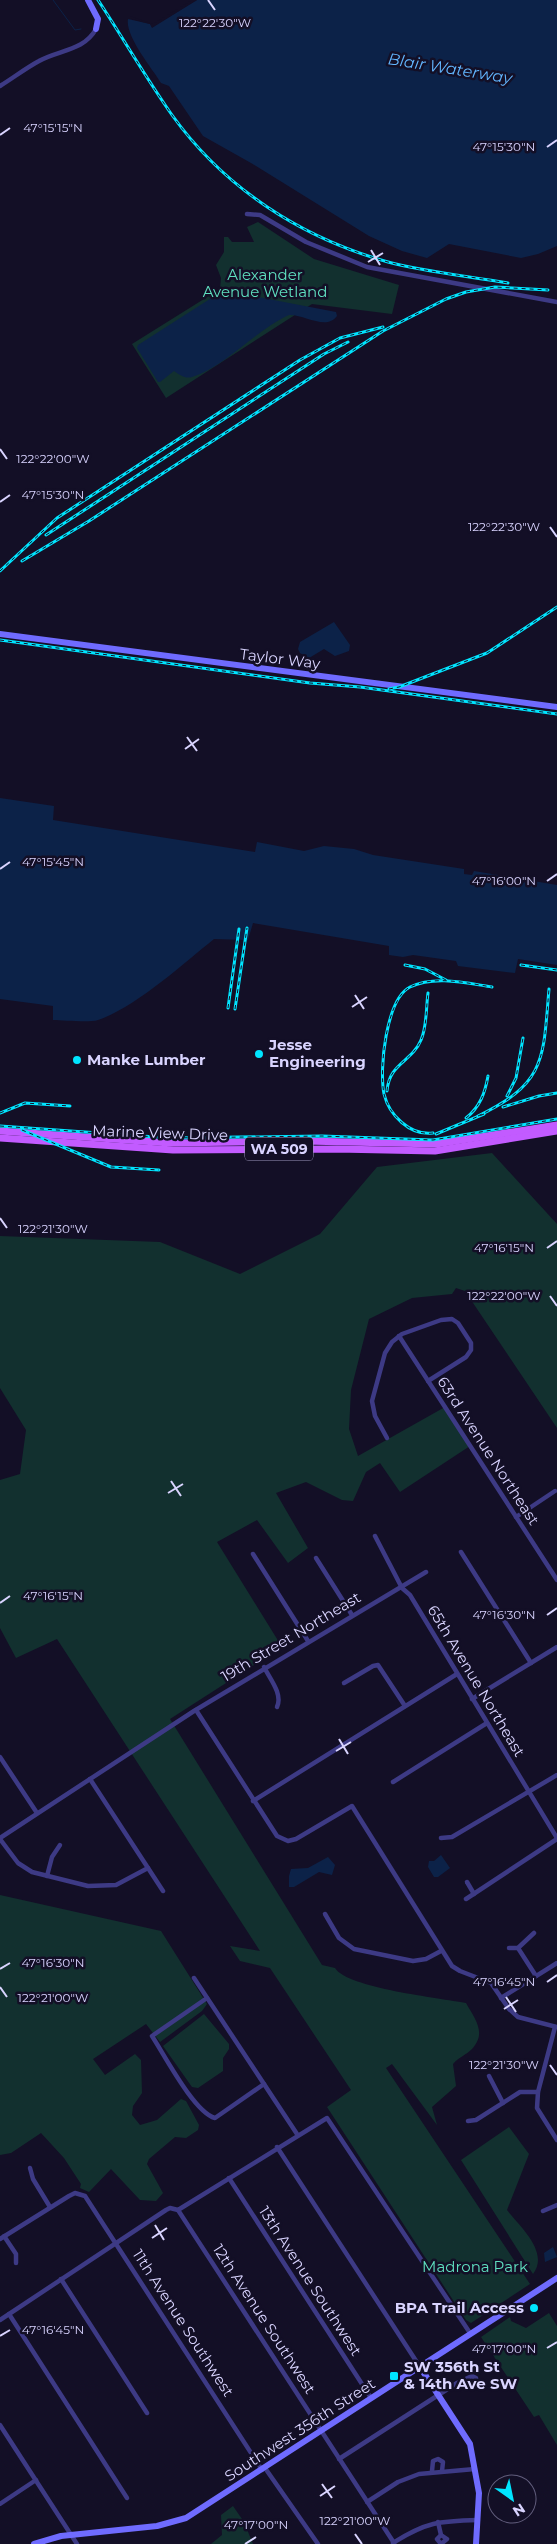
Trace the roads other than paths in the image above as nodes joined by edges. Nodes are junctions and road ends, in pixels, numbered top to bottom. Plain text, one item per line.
1 (88, 0) edge
2 (96, 29) joint
3 (0, 86) edge
4 (247, 214) dead end
5 (557, 302) edge
6 (0, 634) edge
7 (557, 707) edge
8 (557, 1125) edge
9 (0, 1131) edge
10 (557, 1131) edge
11 (0, 1138) edge
12 (399, 1336) junction
13 (428, 1381) junction
14 (387, 1438) dead end
15 (555, 1491) dead end
16 (516, 1517) junction
17 (375, 1536) dead end
18 (461, 1552) dead end
19 (253, 1554) dead end
20 (316, 1558) dead end
21 (426, 1572) dead end
22 (557, 1580) edge
23 (402, 1588) junction
24 (352, 1615) junction
25 (308, 1641) junction
26 (557, 1647) edge
27 (532, 1663) junction
28 (264, 1667) junction
29 (457, 1674) junction
30 (344, 1683) dead end
31 (472, 1699) junction
32 (405, 1706) junction
33 (277, 1708) dead end
34 (196, 1710) junction
35 (487, 1723) junction
36 (0, 1758) edge
37 (557, 1775) edge
38 (90, 1779) junction
39 (393, 1782) dead end
40 (528, 1790) junction
41 (254, 1801) junction
42 (37, 1813) junction
43 (0, 1838) edge
44 (441, 1838) dead end
45 (557, 1839) edge
46 (60, 1845) dead end
47 (380, 1852) junction
48 (374, 1855) dead end
49 (148, 1868) junction
50 (47, 1876) junction
51 (467, 1882) dead end
52 (163, 1891) dead end
53 (474, 1894) junction
54 (466, 1899) dead end
55 (410, 1900) junction
56 (404, 1904) dead end
57 (325, 1914) dead end
58 (534, 1933) dead end
59 (509, 1948) dead end
60 (518, 1948) junction
61 (441, 1951) junction
62 (557, 1963) edge
63 (536, 1976) junction
64 (194, 1978) dead end
65 (207, 1998) junction
66 (501, 1998) junction
67 (556, 2027) edge
68 (489, 2076) dead end
69 (264, 2084) junction
70 (538, 2092) junction
71 (502, 2103) junction
72 (468, 2121) dead end
73 (557, 2130) edge
74 (552, 2133) junction
75 (298, 2134) junction
76 (557, 2140) edge
77 (277, 2147) junction
78 (30, 2168) dead end
79 (229, 2178) junction
80 (557, 2205) edge
81 (50, 2207) junction
82 (178, 2210) junction
83 (543, 2211) dead end
84 (2, 2238) edge
85 (116, 2242) junction
86 (16, 2263) dead end
87 (557, 2278) edge
88 (61, 2279) junction
89 (9, 2314) junction
90 (0, 2320) edge
91 (470, 2333) junction
92 (420, 2367) junction
93 (468, 2379) dead end
94 (438, 2395) junction
95 (371, 2398) junction
96 (148, 2413) dead end
97 (0, 2426) edge
98 (322, 2431) junction
99 (5, 2434) junction
100 (0, 2437) edge
101 (339, 2459) junction
102 (264, 2469) junction
103 (476, 2469) junction
104 (432, 2471) junction
105 (442, 2471) junction
106 (36, 2480) junction
107 (127, 2498) dead end
108 (368, 2502) junction
109 (0, 2504) edge
110 (478, 2520) junction
111 (438, 2522) junction
112 (71, 2535) junction
113 (393, 2543) edge
114 (34, 2544) edge
115 (77, 2544) edge
116 (318, 2544) edge
117 (441, 2544) edge
118 (476, 2544) edge

1 - 2 street
2 - 3 street
4 - 5 street
6 - 7 street, Taylor Way
8 - 9 main road, Marine View Drive / WA 509
10 - 11 main road, Marine View Drive / WA 509
12 - 13 street, 63rd Avenue Northeast
12 - 13 street
12 - 14 street
13 - 16 street, 63rd Avenue Northeast
15 - 16 street
16 - 22 street, 63rd Avenue Northeast
17 - 23 street, 65th Avenue Northeast
18 - 27 street
19 - 25 street
20 - 24 street
21 - 23 street, 19th Street Northeast
23 - 24 street, 19th Street Northeast
23 - 29 street, 65th Avenue Northeast
24 - 25 street, 19th Street Northeast
25 - 28 street, 19th Street Northeast
26 - 27 street
27 - 31 street
28 - 33 street
28 - 34 street, 19th Street Northeast
29 - 31 street, 65th Avenue Northeast
29 - 32 street
30 - 32 street
31 - 35 street, 65th Avenue Northeast
32 - 41 street
34 - 38 street, 19th Street Northeast
34 - 41 street
35 - 39 street
35 - 40 street, 65th Avenue Northeast
36 - 42 street
37 - 40 street
38 - 42 street, 19th Street Northeast
38 - 49 street
40 - 44 street
40 - 45 street, 65th Avenue Northeast
41 - 47 street
42 - 43 street, 19th Street Northeast
43 - 50 street
45 - 53 street
46 - 50 street
47 - 48 street
47 - 55 street
49 - 50 street
49 - 52 street
51 - 53 street
53 - 54 street
55 - 56 street
55 - 61 street
57 - 61 street
58 - 60 street
59 - 60 street
60 - 63 street
61 - 66 street
62 - 63 street
63 - 66 street
64 - 65 street
65 - 69 street
65 - 69 street
66 - 67 street
67 - 70 street
68 - 71 street
69 - 75 street
70 - 71 street
70 - 74 street
71 - 72 street
73 - 74 street
74 - 76 street
75 - 77 street
75 - 91 street
77 - 79 street
77 - 92 street
78 - 81 street
79 - 82 street
79 - 95 street, 13th Avenue Southwest
80 - 83 street
81 - 84 street
81 - 85 street, 11th Avenue Southwest
82 - 85 street
82 - 98 street, 12th Avenue Southwest
84 - 86 street
85 - 88 street
85 - 102 street, 11th Avenue Southwest
87 - 91 street, Southwest 356th Street
88 - 89 street
88 - 96 street
89 - 90 street
89 - 107 street
91 - 92 street, Southwest 356th Street
92 - 94 street
92 - 95 street, Southwest 356th Street
93 - 94 street
94 - 101 street
94 - 103 street
95 - 98 street, Southwest 356th Street
97 - 99 street
98 - 101 street, 12th Avenue Southwest
98 - 102 street, Southwest 356th Street
99 - 100 street
99 - 106 street
101 - 108 street, 12th Avenue Southwest
102 - 112 street, Southwest 356th Street
102 - 116 street, 11th Avenue Southwest
103 - 105 street
103 - 110 street
104 - 105 street
104 - 105 street
104 - 108 street
106 - 109 street
106 - 112 street
108 - 113 street, 12th Avenue Southwest
110 - 111 street
110 - 118 street
111 - 113 street
111 - 117 street
112 - 114 street, Southwest 356th Street
112 - 115 street

